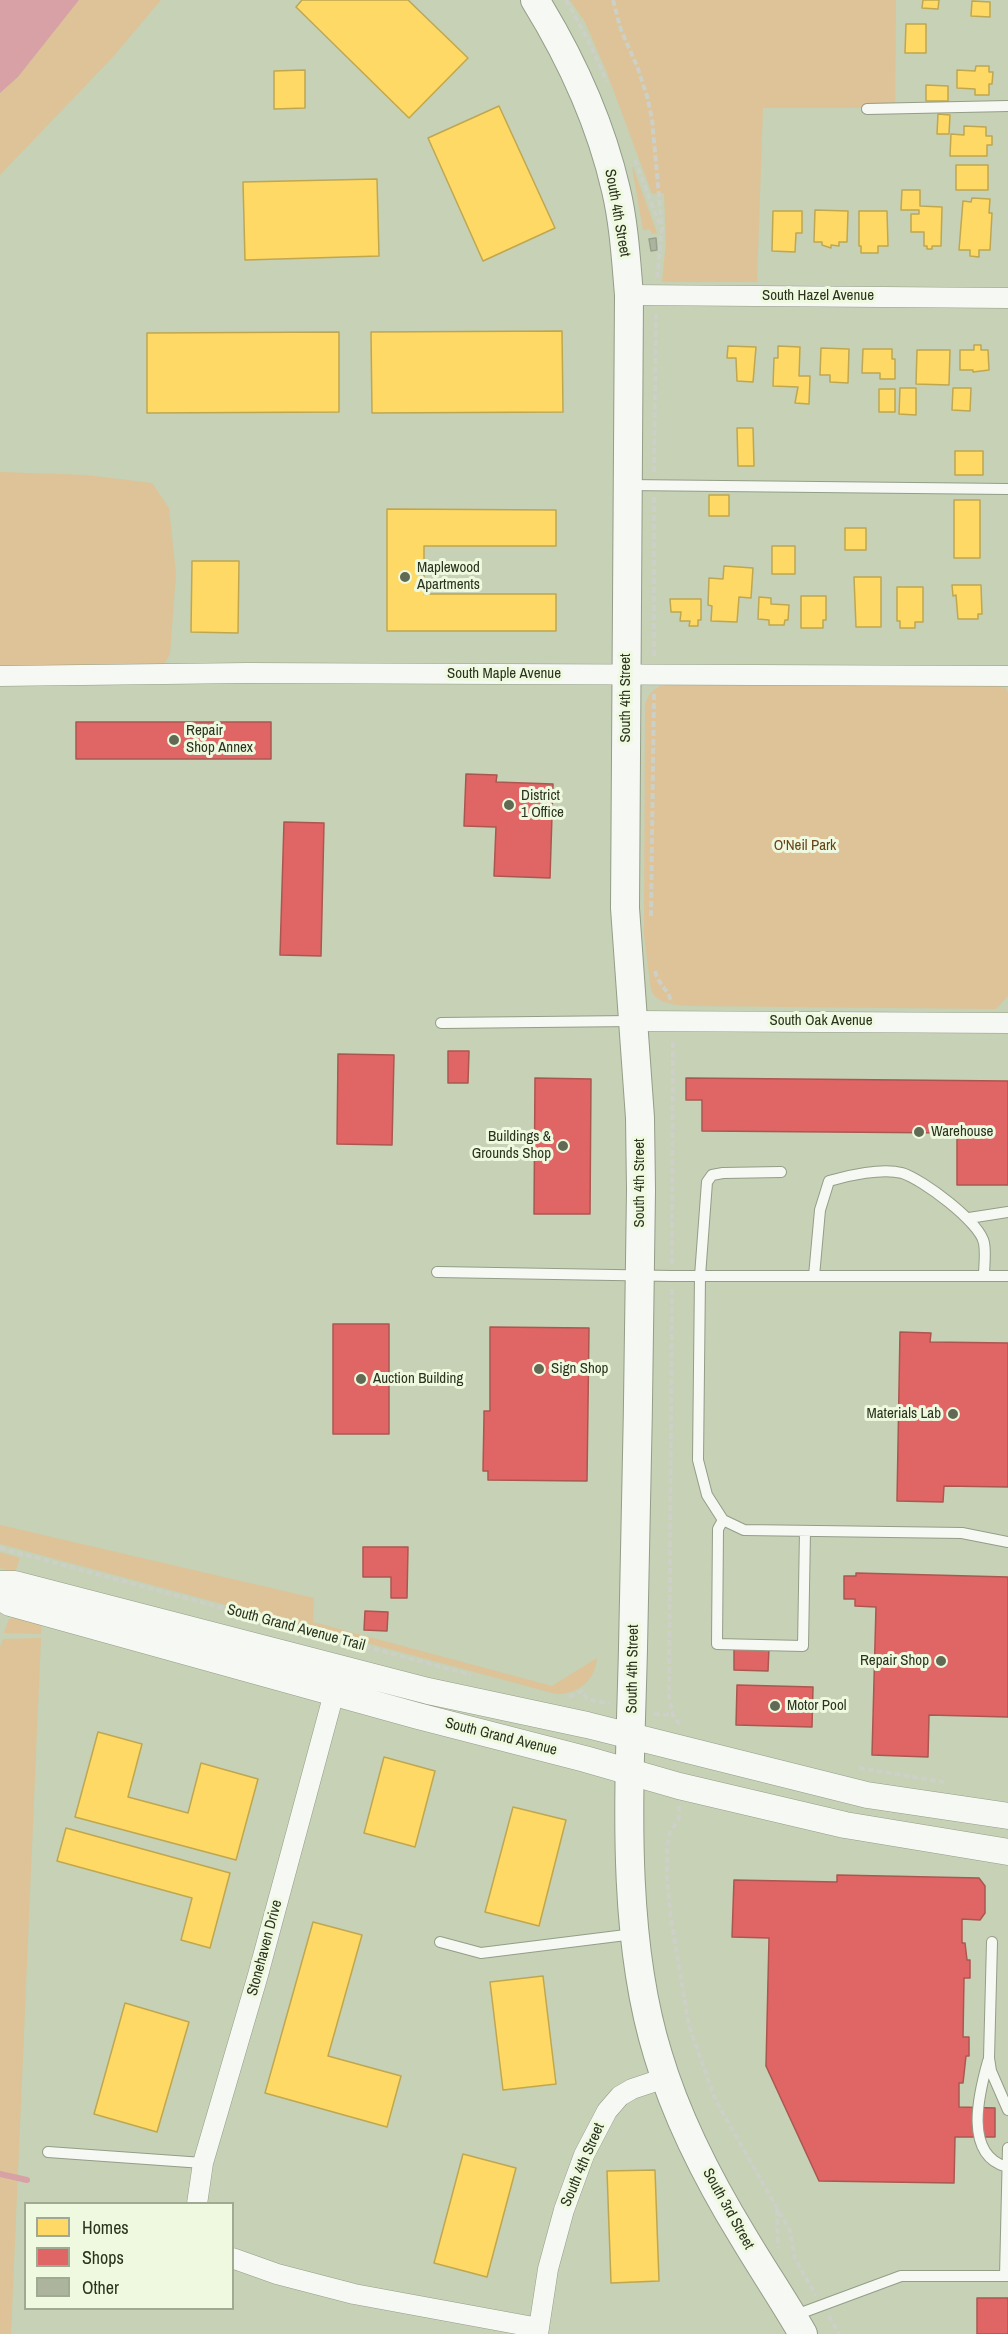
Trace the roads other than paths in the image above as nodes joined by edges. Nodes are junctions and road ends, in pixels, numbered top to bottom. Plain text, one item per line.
1 (535, 0) edge
2 (1008, 106) edge
3 (867, 109) dead end
4 (628, 295) junction
5 (1008, 297) edge
6 (627, 485) junction
7 (1008, 489) edge
8 (626, 675) junction
9 (0, 676) edge
10 (1008, 676) edge
11 (634, 1021) junction
12 (441, 1023) dead end
13 (1008, 1023) edge
14 (782, 1172) dead end
15 (1008, 1212) edge
16 (969, 1218) junction
17 (437, 1272) dead end
18 (640, 1275) junction
19 (700, 1276) junction
20 (814, 1276) junction
21 (984, 1276) junction
22 (1008, 1276) edge
23 (723, 1520) junction
24 (805, 1531) junction
25 (1008, 1542) edge
26 (0, 1584) edge
27 (0, 1597) edge
28 (334, 1693) junction
29 (631, 1736) junction
30 (631, 1772) junction
31 (1008, 1816) edge
32 (1008, 1852) edge
33 (634, 1934) junction
34 (440, 1942) dead end
35 (992, 1942) dead end
36 (989, 2058) junction
37 (665, 2078) junction
38 (1008, 2110) edge
39 (1008, 2148) edge
40 (48, 2152) dead end
41 (203, 2163) junction
42 (1007, 2167) edge
43 (197, 2202) edge
44 (234, 2259) edge
45 (1007, 2276) edge
46 (798, 2325) edge
47 (539, 2331) edge

1 - 4 main road, South 4th Street
2 - 3 lane
4 - 5 street, South Hazel Avenue
4 - 6 main road, South 4th Street
6 - 7 lane
6 - 8 main road, South 4th Street
8 - 9 street, South Maple Avenue
8 - 10 street, South Maple Avenue
8 - 11 main road, South 4th Street
11 - 12 lane
11 - 13 street, South Oak Avenue
11 - 18 main road, South 4th Street
14 - 19 lane
15 - 16 lane
16 - 20 lane
16 - 21 lane
17 - 18 lane
18 - 19 lane
18 - 29 main road, South 4th Street
19 - 20 lane
19 - 23 lane
20 - 21 lane
21 - 22 lane
23 - 24 lane
23 - 24 lane
24 - 25 lane
26 - 29 street, South Grand Avenue
27 - 28 street, South Grand Avenue
28 - 30 street, South Grand Avenue
28 - 41 street, Stonehaven Drive
29 - 30 main road, South 4th Street
29 - 31 street, South Grand Avenue
30 - 32 street, South Grand Avenue
30 - 33 main road, South 4th Street
33 - 34 lane
33 - 37 main road, South 4th Street
35 - 36 lane
36 - 38 lane
36 - 42 lane
37 - 46 main road, South 3rd Street
37 - 47 street, South 4th Street
39 - 42 lane
40 - 41 lane
41 - 43 street, Stonehaven Drive
42 - 45 lane
44 - 47 street
45 - 46 lane

